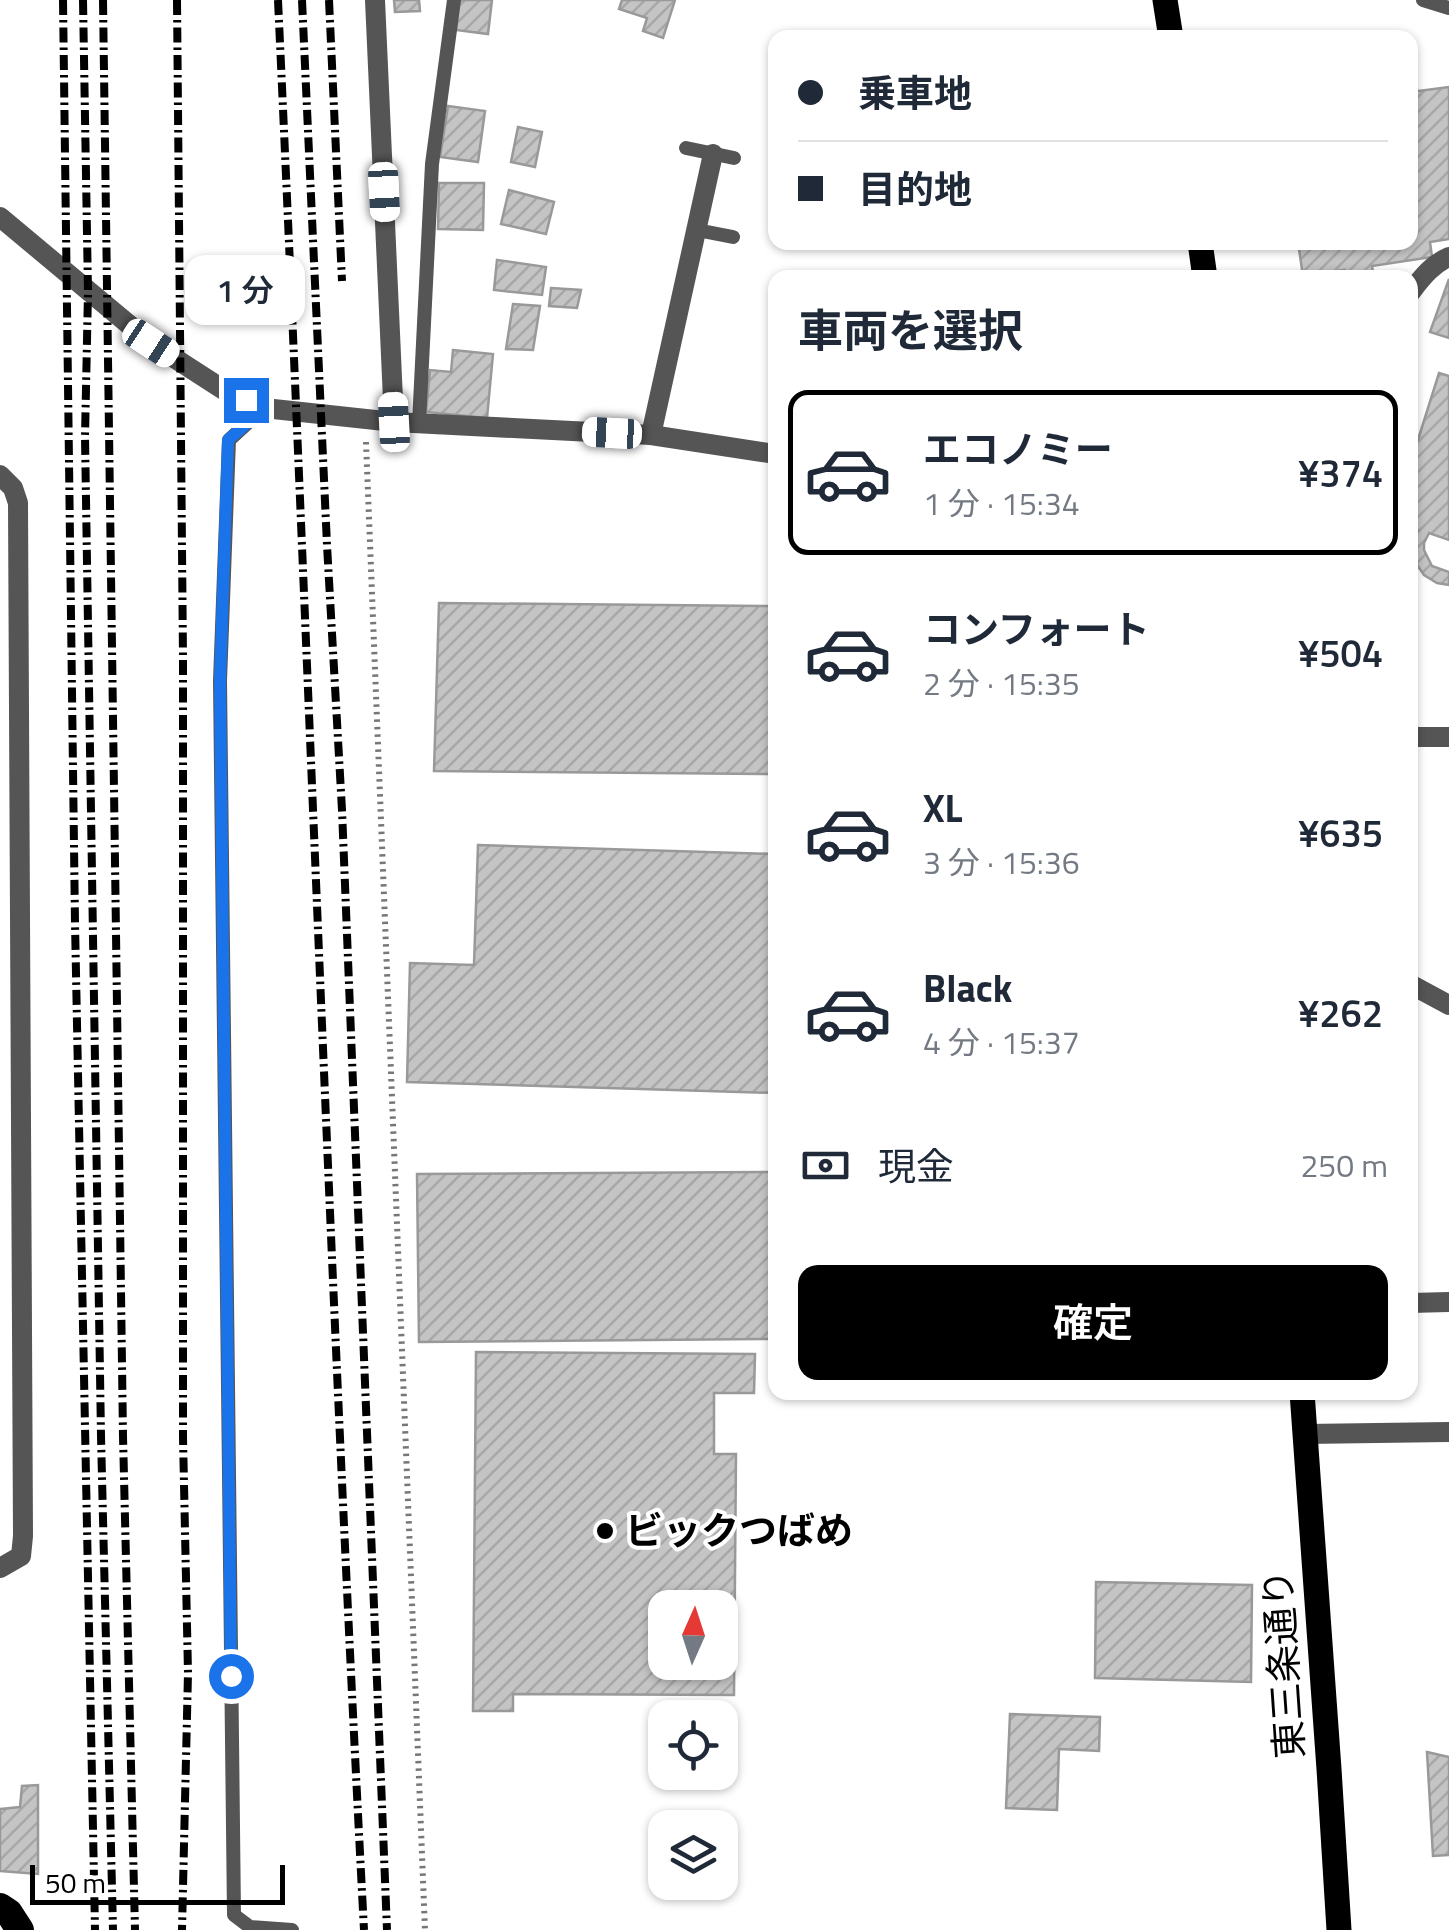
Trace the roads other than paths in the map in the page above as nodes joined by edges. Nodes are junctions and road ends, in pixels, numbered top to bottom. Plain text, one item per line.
1 (376, 0) edge
2 (454, 0) edge
3 (1165, 0) edge
4 (1423, 0) edge
5 (1449, 8) edge
6 (1169, 30) edge
7 (686, 148) dead end
8 (724, 156) joint
9 (0, 217) edge
10 (698, 230) junction
11 (732, 238) dead end
12 (1449, 257) edge
13 (1418, 283) edge
14 (264, 408) junction
15 (394, 422) junction
16 (419, 422) junction
17 (651, 435) junction
18 (768, 453) edge
19 (0, 475) edge
20 (1418, 737) edge
21 (1449, 737) edge
22 (1418, 989) edge
23 (1449, 1006) edge
24 (1418, 1302) edge
25 (1449, 1302) edge
26 (1302, 1400) edge
27 (1449, 1432) edge
28 (1304, 1434) junction
29 (0, 1568) edge
30 (0, 1907) edge
31 (20, 1930) edge
32 (292, 1930) edge
33 (1339, 1930) edge

1 - 15 street
2 - 16 lane
3 - 6 main road
4 - 5 lane
7 - 8 lane
8 - 10 street
9 - 14 street
10 - 11 lane
10 - 17 street
12 - 13 street
14 - 15 street
14 - 32 lane
15 - 16 street
16 - 17 street
17 - 18 street
19 - 29 street
20 - 21 street
22 - 23 street
24 - 25 street
26 - 28 main road, 東三条通り
27 - 28 street
28 - 33 main road, 東三条通り
30 - 31 highway

